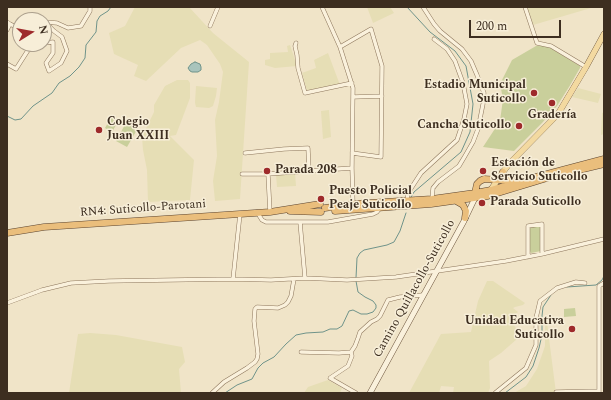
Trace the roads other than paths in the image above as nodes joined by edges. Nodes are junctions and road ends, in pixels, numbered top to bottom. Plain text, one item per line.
1 (90, 7) edge
2 (218, 7) edge
3 (322, 7) edge
4 (423, 7) edge
5 (428, 7) edge
6 (525, 7) edge
7 (426, 12) junction
8 (9, 23) edge
9 (52, 23) edge
10 (210, 26) dead end
11 (7, 30) edge
12 (52, 30) edge
13 (604, 34) edge
14 (434, 39) dead end
15 (52, 42) edge
16 (296, 42) dead end
17 (340, 46) junction
18 (27, 53) edge
19 (7, 64) edge
20 (586, 67) junction
21 (352, 83) junction
22 (382, 96) junction
23 (353, 97) junction
24 (245, 153) dead end
25 (352, 153) junction
26 (604, 159) edge
27 (604, 164) edge
28 (352, 168) junction
29 (309, 171) junction
30 (503, 172) junction
31 (242, 174) dead end
32 (268, 174) junction
33 (490, 179) junction
34 (497, 180) junction
35 (514, 181) junction
36 (476, 186) junction
37 (491, 190) junction
38 (475, 196) junction
39 (488, 196) junction
40 (432, 198) junction
41 (453, 199) junction
42 (407, 201) junction
43 (353, 204) junction
44 (381, 207) junction
45 (323, 208) junction
46 (280, 211) junction
47 (257, 212) junction
48 (270, 212) junction
49 (240, 214) junction
50 (465, 218) junction
51 (300, 222) junction
52 (7, 234) edge
53 (604, 239) edge
54 (542, 254) junction
55 (528, 257) junction
56 (436, 270) junction
57 (305, 278) junction
58 (234, 279) junction
59 (294, 279) junction
60 (585, 283) dead end
61 (604, 283) edge
62 (423, 295) junction
63 (7, 303) edge
64 (602, 326) edge
65 (301, 352) dead end
66 (351, 352) junction
67 (602, 368) edge
68 (556, 392) dead end
69 (599, 392) edge
70 (212, 393) edge
71 (356, 393) edge
72 (370, 393) edge
73 (495, 393) edge

1 - 9 street
2 - 10 street
3 - 17 street
4 - 7 street
5 - 7 street
6 - 20 street
7 - 40 street
8 - 11 street
12 - 15 street
13 - 20 main road
14 - 42 street
16 - 21 street
17 - 21 street
17 - 22 street
18 - 19 street
20 - 30 main road
21 - 23 street
22 - 23 street
22 - 25 street
23 - 25 street
24 - 29 street
25 - 28 street
26 - 35 highway
27 - 39 highway
28 - 29 street
28 - 43 street
29 - 32 street
30 - 33 main road
30 - 34 main road
30 - 35 highway
31 - 32 street
32 - 48 street
33 - 34 highway
33 - 36 highway
34 - 35 highway
34 - 37 main road
35 - 37 highway
36 - 38 highway
36 - 41 highway
37 - 38 highway
37 - 39 main road
38 - 39 highway
38 - 41 highway
38 - 50 main road, Camino Quillacollo-Suticollo
40 - 41 highway
40 - 42 highway
41 - 44 highway
41 - 50 highway
42 - 43 highway
43 - 45 highway
44 - 45 highway
44 - 51 street
45 - 46 highway, RN4: Suticollo-Parotani
45 - 46 highway, RN4: Suticollo-Parotani
46 - 48 highway, RN4: Suticollo-Parotani
47 - 48 highway, RN4: Suticollo-Parotani
47 - 49 highway, RN4: Suticollo-Parotani
47 - 51 street
49 - 52 highway, RN4: Suticollo-Parotani
49 - 58 street
50 - 56 main road, Camino Quillacollo-Suticollo
51 - 57 street
53 - 54 street
54 - 55 street
54 - 55 street
55 - 56 street
56 - 57 street
56 - 62 main road, Camino Quillacollo-Suticollo
57 - 59 street
58 - 59 street
58 - 63 street
59 - 70 street
60 - 73 street
61 - 64 street
62 - 66 street
62 - 72 main road, Camino Quillacollo-Suticollo
64 - 67 street
65 - 66 street
66 - 71 street
67 - 69 street
68 - 69 street

